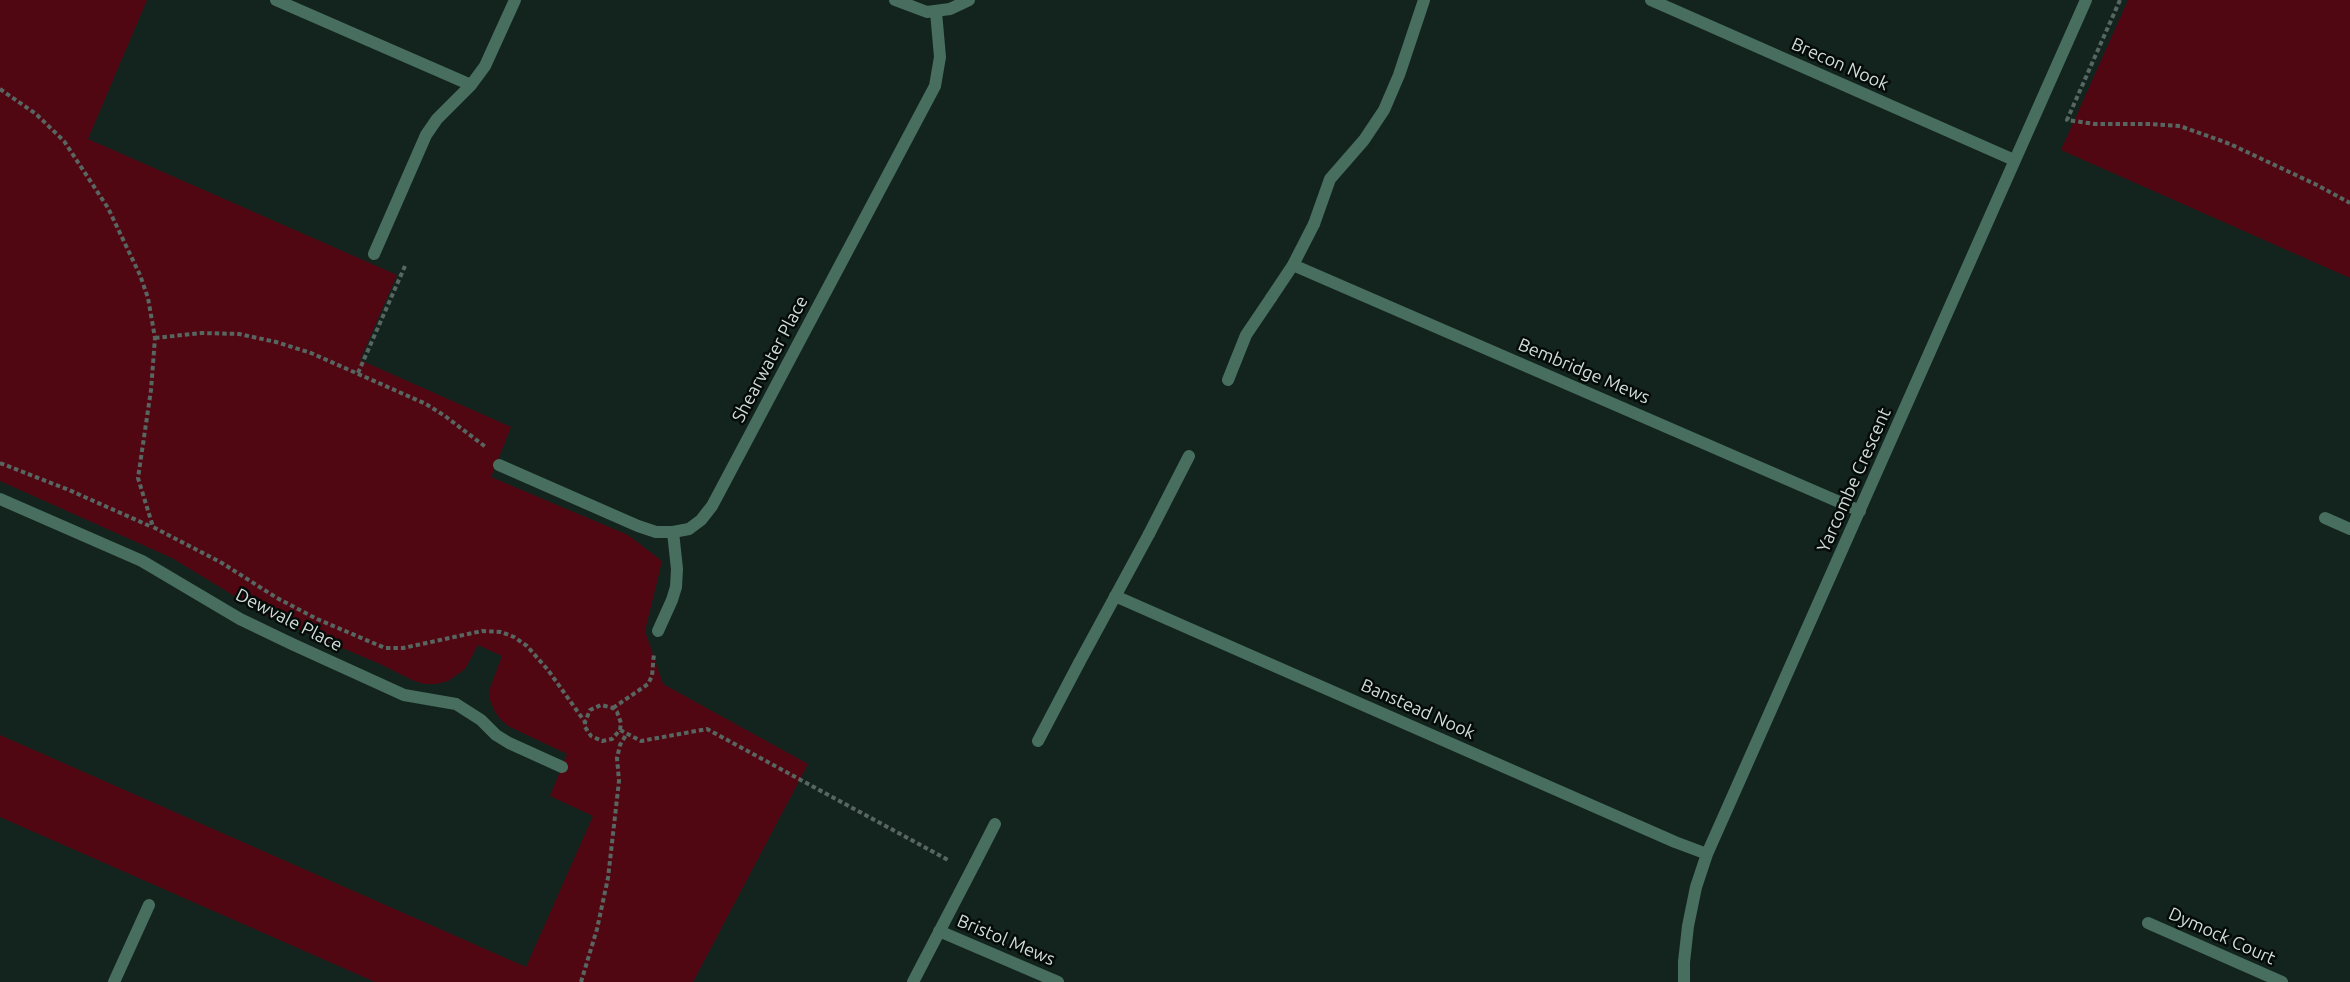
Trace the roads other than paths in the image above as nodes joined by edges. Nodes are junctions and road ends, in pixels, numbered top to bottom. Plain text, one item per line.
1 (276, 0) edge
2 (515, 0) edge
3 (895, 0) edge
4 (969, 0) edge
5 (1424, 0) edge
6 (1651, 0) edge
7 (2086, 0) edge
8 (936, 12) junction
9 (471, 86) junction
10 (2014, 160) junction
11 (374, 254) dead end
12 (1293, 265) junction
13 (1228, 380) dead end
14 (1190, 456) dead end
15 (499, 465) road end
16 (0, 499) edge
17 (1860, 511) junction
18 (2325, 518) dead end
19 (2350, 529) edge
20 (673, 532) junction
21 (1115, 596) junction
22 (658, 631) road end
23 (1038, 741) dead end
24 (562, 767) dead end
25 (995, 824) dead end
26 (1707, 854) junction
27 (149, 905) dead end
28 (2148, 923) dead end
29 (939, 931) junction
30 (114, 982) edge
31 (913, 982) edge
32 (1058, 982) edge
33 (1684, 982) edge
34 (2282, 982) edge

1 - 9 street
2 - 9 street
3 - 8 street
4 - 8 street
5 - 12 street
6 - 10 street, Brecon Nook
7 - 10 street, Yarcombe Crescent
8 - 20 street, Shearwater Place
9 - 11 street
10 - 17 street, Yarcombe Crescent
12 - 13 street
12 - 17 street, Bembridge Mews
14 - 21 street
15 - 20 street
16 - 24 street, Dewvale Place
17 - 26 street, Yarcombe Crescent
18 - 19 street
20 - 22 street
21 - 23 street
21 - 26 street, Banstead Nook
25 - 29 street, Bristol Mews
26 - 33 street, Yarcombe Crescent
27 - 30 street
28 - 34 street, Dymock Court
29 - 31 street, Bristol Mews
29 - 32 street, Bristol Mews

